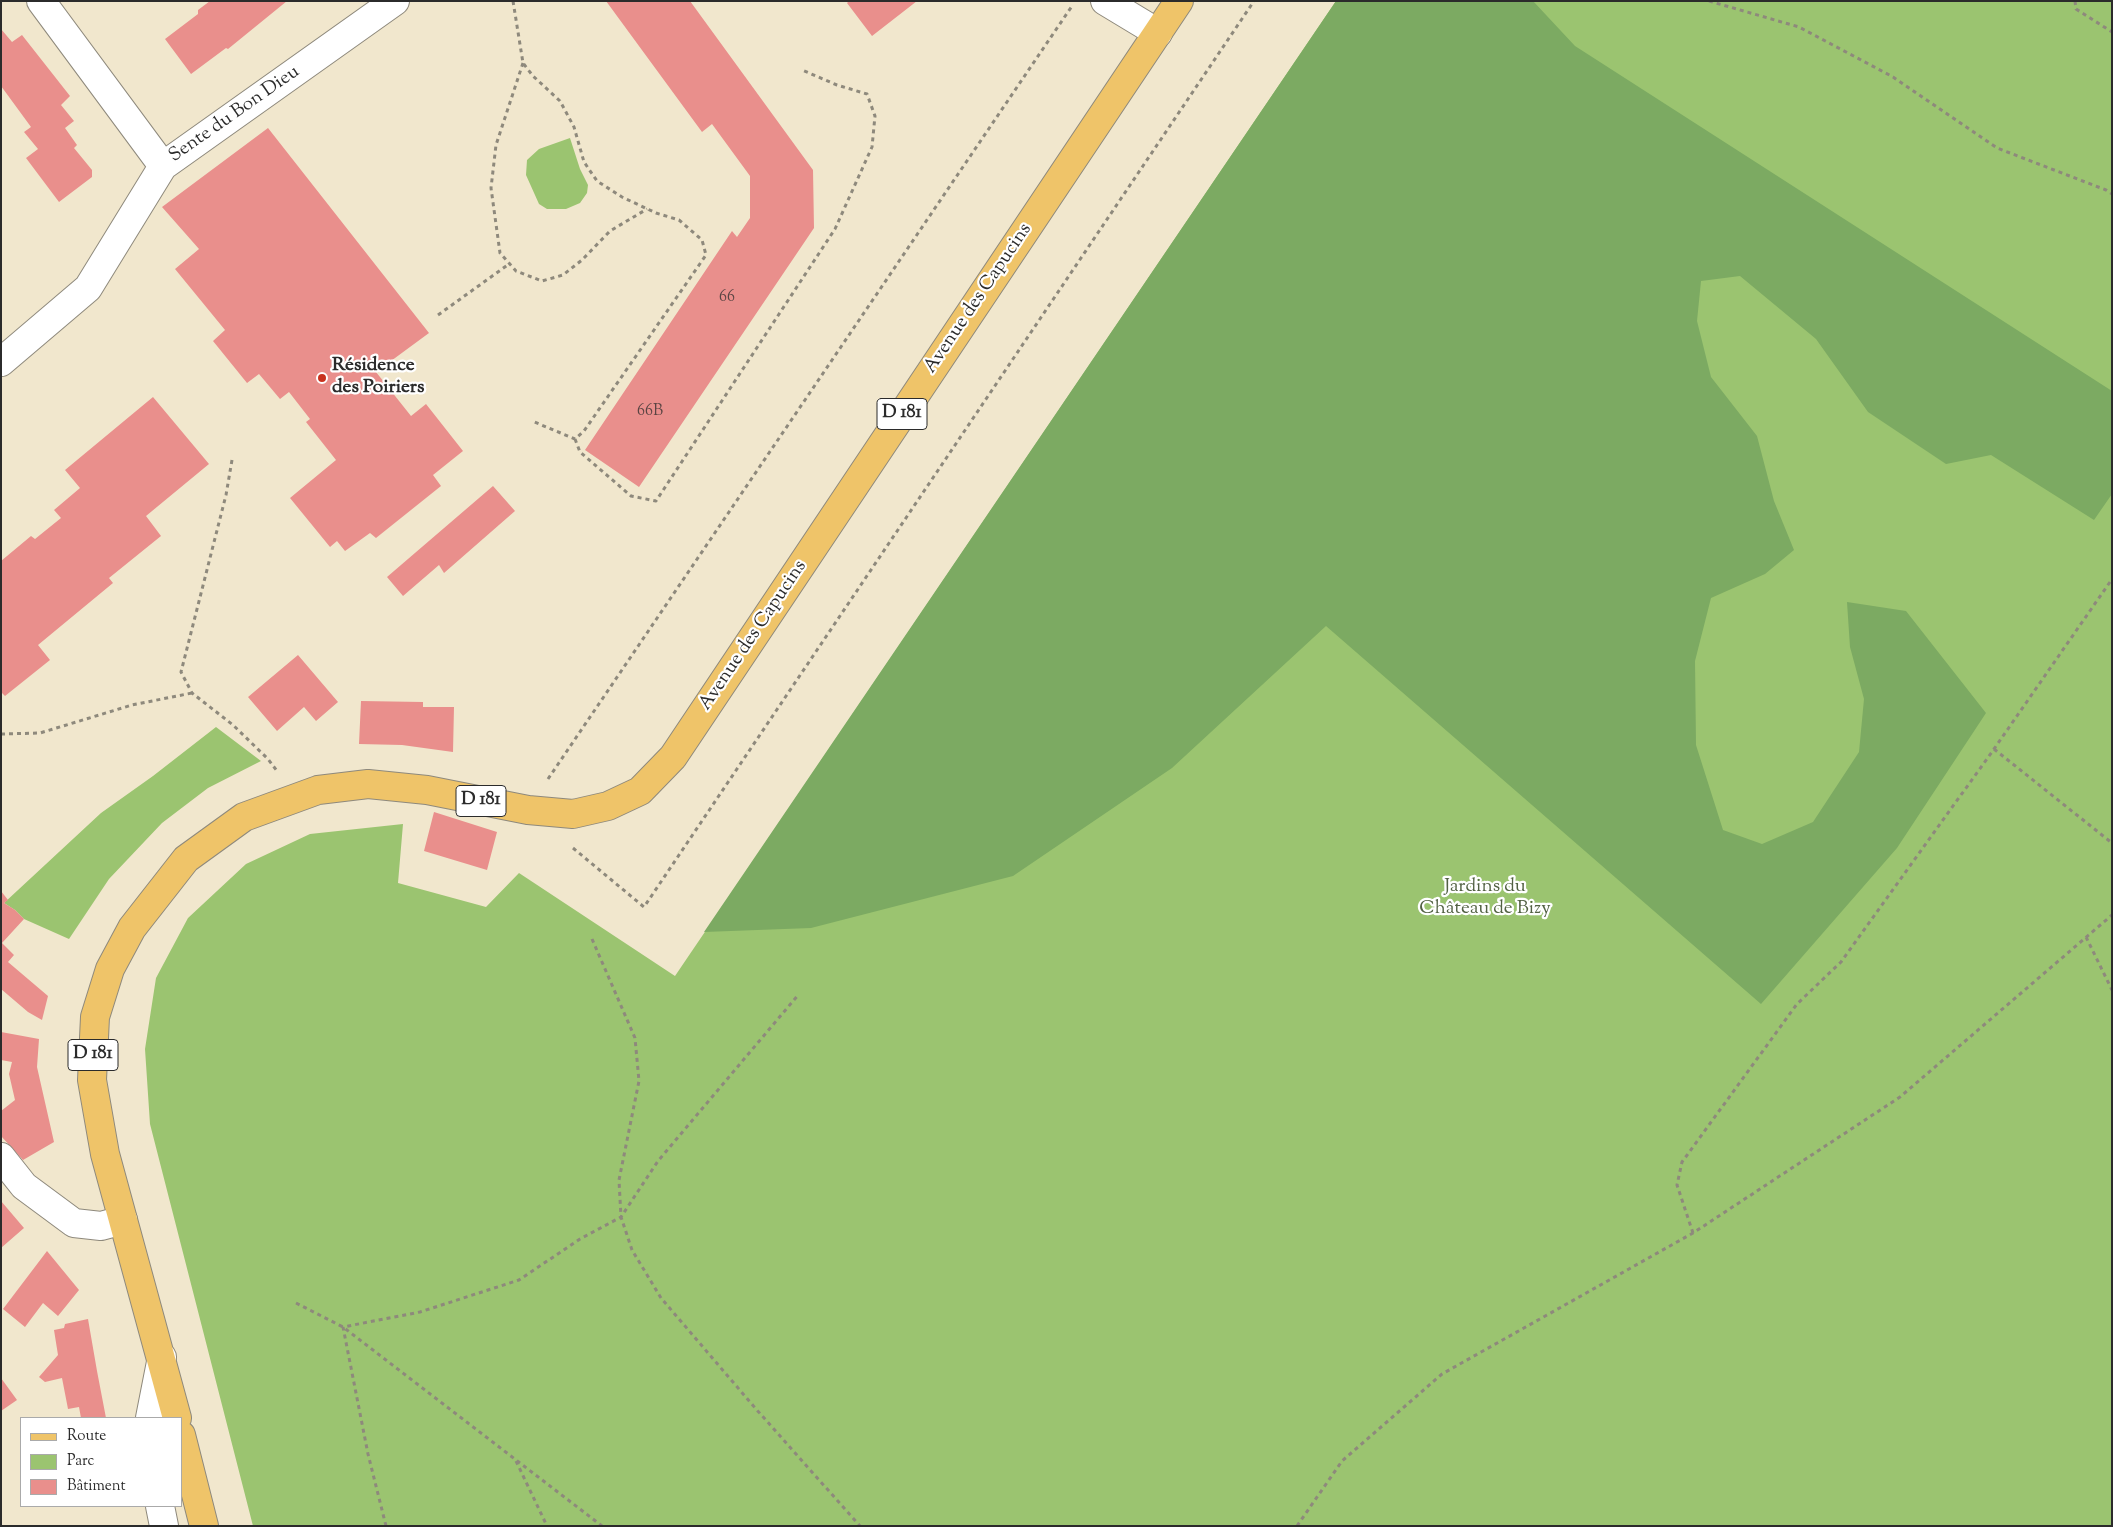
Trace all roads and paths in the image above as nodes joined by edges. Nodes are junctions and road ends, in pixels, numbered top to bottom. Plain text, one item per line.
1 (41, 1) edge
2 (395, 1) edge
3 (514, 1) edge
4 (1075, 1) edge
5 (1105, 1) edge
6 (1178, 1) edge
7 (1254, 1) edge
8 (1709, 1) edge
9 (2075, 1) edge
10 (2112, 32) edge
11 (1158, 33) junction
12 (523, 63) junction
13 (802, 70) dead end
14 (163, 166) junction
15 (2112, 194) edge
16 (648, 209) junction
17 (509, 264) junction
18 (438, 315) dead end
19 (1, 362) edge
20 (532, 421) dead end
21 (575, 439) junction
22 (232, 460) dead end
23 (2110, 582) dead end
24 (192, 693) junction
25 (1, 734) edge
26 (1994, 749) junction
27 (296, 798) junction
28 (528, 810) junction
29 (2112, 843) edge
30 (571, 846) dead end
31 (2112, 915) edge
32 (2086, 937) junction
33 (592, 939) dead end
34 (2112, 990) edge
35 (799, 994) dead end
36 (1, 1158) edge
37 (621, 1216) junction
38 (123, 1220) junction
39 (1693, 1233) junction
40 (296, 1303) dead end
41 (342, 1327) junction
42 (162, 1357) junction
43 (150, 1417) edge
44 (177, 1417) edge
45 (182, 1439) edge
46 (515, 1459) junction
47 (160, 1507) edge
48 (164, 1526) edge
49 (204, 1526) edge
50 (386, 1526) edge
51 (547, 1526) edge
52 (602, 1526) edge
53 (860, 1526) edge
54 (1298, 1526) edge

1 - 14 street
2 - 14 street, Sente du Bon Dieu
3 - 12 path
4 - 28 path
5 - 11 street
6 - 11 main road, Avenue des Capucins / D 181
7 - 30 path
8 - 15 path
9 - 10 path
11 - 28 main road, Avenue des Capucins / D 181
12 - 16 path
12 - 17 path
13 - 21 path
14 - 19 street, Sente du Bon Dieu
16 - 17 path
16 - 21 path
17 - 18 path
20 - 21 path
22 - 24 path
23 - 26 path
24 - 25 path
24 - 27 path
26 - 29 path
26 - 39 path
27 - 28 main road, D 181
27 - 38 main road, D 181
31 - 32 path
32 - 34 path
32 - 39 path
33 - 37 path
35 - 37 path
36 - 38 street
37 - 41 path
37 - 53 path
38 - 42 main road, D 181
39 - 54 path
40 - 41 path
41 - 46 path
41 - 50 path
42 - 43 street
42 - 44 main road, D 181
45 - 49 main road
46 - 51 path
46 - 52 path
47 - 48 street

